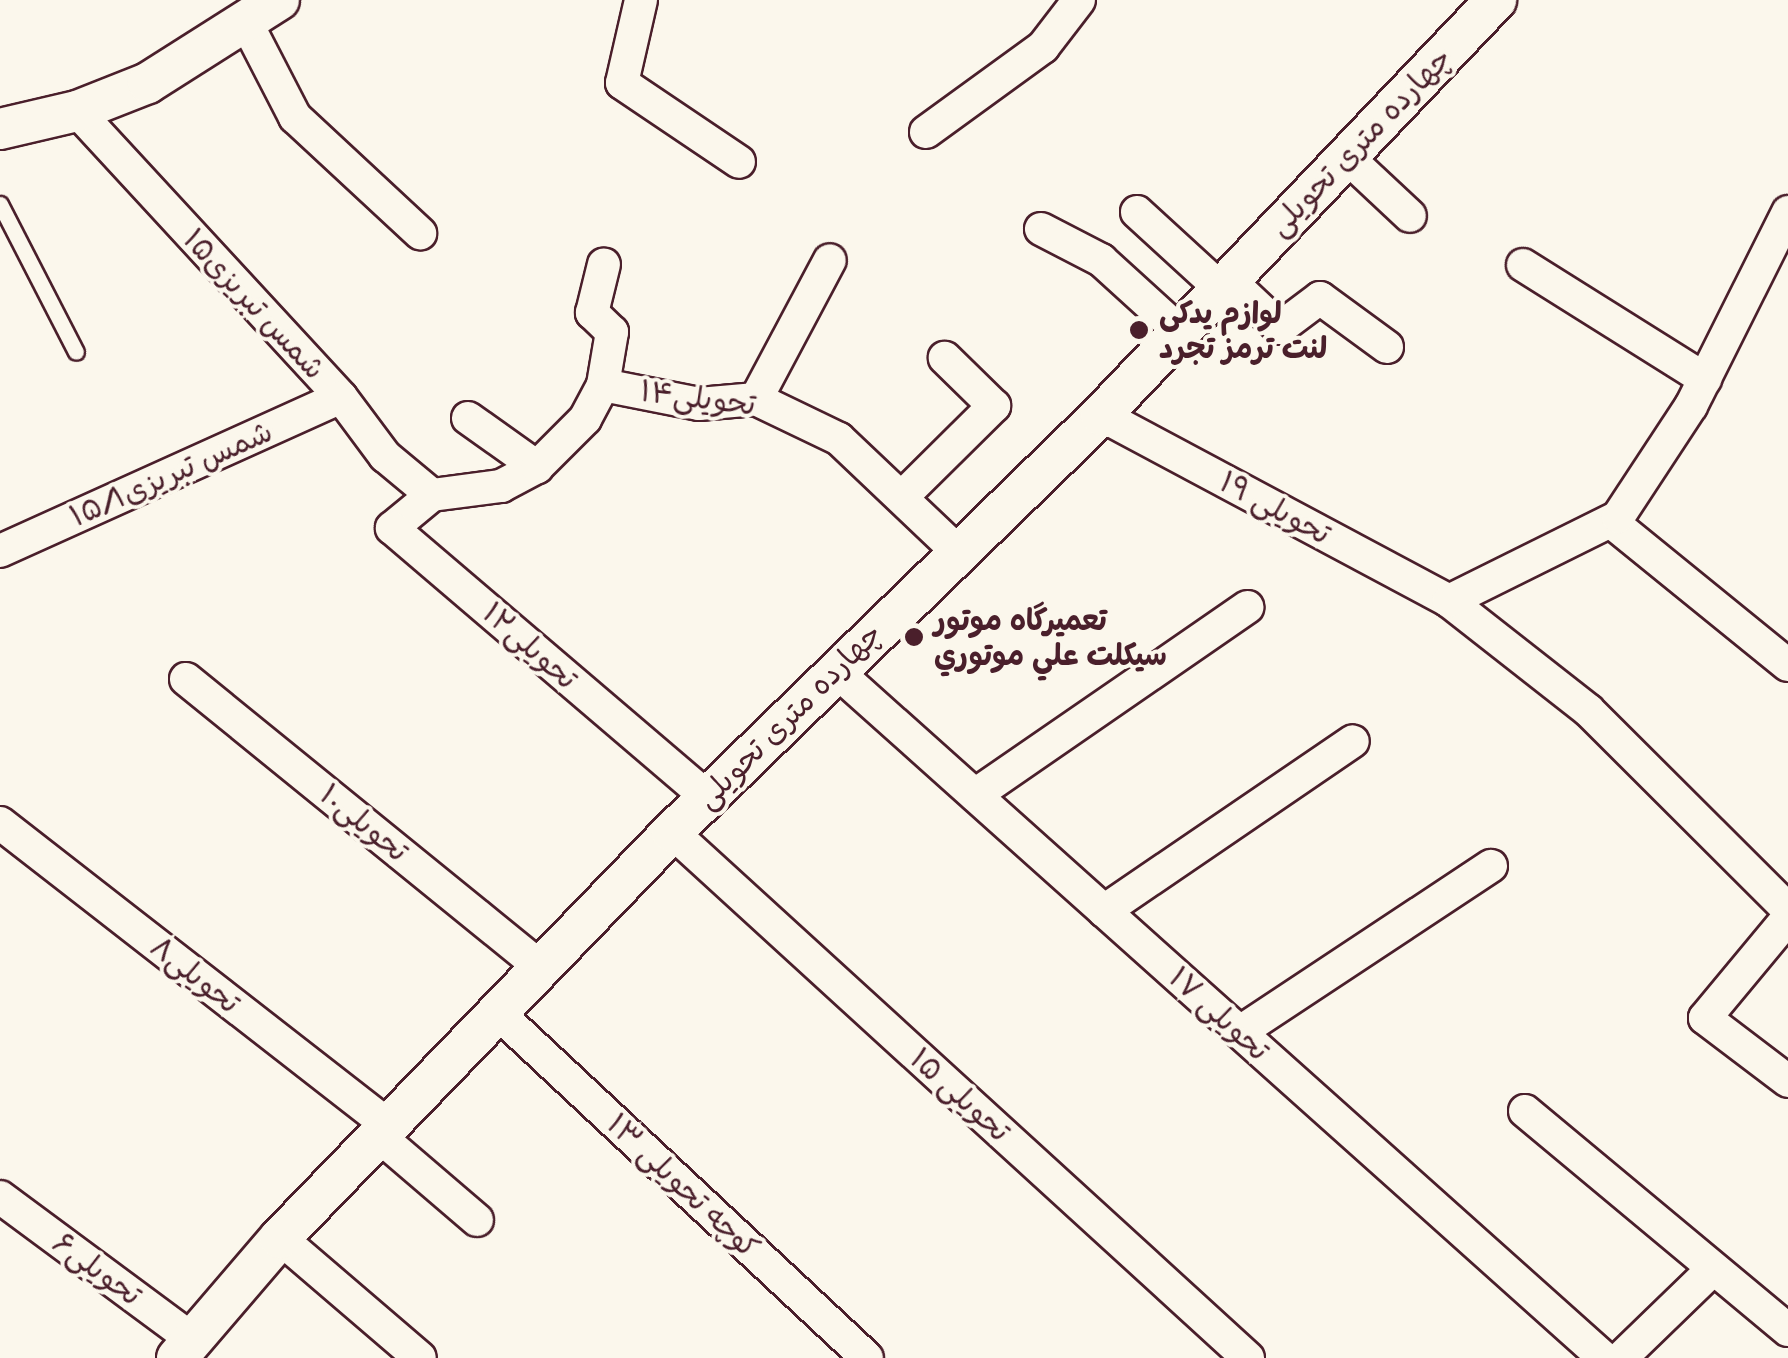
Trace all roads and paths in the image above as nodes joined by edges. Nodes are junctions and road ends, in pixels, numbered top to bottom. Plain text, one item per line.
1 (278, 0) edge
2 (641, 0) edge
3 (1079, 0) edge
4 (1496, 0) edge
5 (246, 24) junction
6 (77, 111) junction
7 (0, 129) edge
8 (926, 132) dead end
9 (1347, 157) junction
10 (739, 162) dead end
11 (0, 204) edge
12 (1136, 212) dead end
13 (1788, 212) edge
14 (1410, 216) dead end
15 (1040, 230) dead end
16 (420, 233) dead end
17 (830, 260) dead end
18 (604, 264) dead end
19 (1523, 265) dead end
20 (1225, 285) junction
21 (1180, 332) junction
22 (1387, 348) dead end
23 (76, 352) dead end
24 (944, 358) dead end
25 (1705, 379) junction
26 (603, 385) junction
27 (341, 397) junction
28 (756, 400) junction
29 (1101, 414) junction
30 (468, 418) dead end
31 (537, 467) junction
32 (432, 495) junction
33 (904, 495) junction
34 (1613, 524) junction
35 (0, 551) edge
36 (958, 552) junction
37 (1450, 602) junction
38 (1248, 607) dead end
39 (1788, 665) edge
40 (835, 670) junction
41 (186, 679) dead end
42 (1353, 741) dead end
43 (975, 795) junction
44 (707, 798) junction
45 (0, 823) edge
46 (672, 832) junction
47 (1490, 866) dead end
48 (1788, 909) edge
49 (1104, 910) junction
50 (1788, 918) edge
51 (541, 968) junction
52 (498, 1014) junction
53 (1240, 1032) junction
54 (1788, 1081) edge
55 (1525, 1112) dead end
56 (384, 1131) junction
57 (0, 1197) edge
58 (477, 1220) dead end
59 (280, 1238) junction
60 (1713, 1269) junction
61 (1788, 1330) edge
62 (185, 1349) edge
63 (420, 1358) edge
64 (867, 1358) edge
65 (1248, 1358) edge
66 (1604, 1358) edge
67 (1621, 1358) edge

1 - 5 street
2 - 10 street
3 - 8 street
4 - 9 street, چهارده متری تحویلی
5 - 6 street
5 - 16 street
6 - 7 street
6 - 27 street, شمس تبریزی۱۵
9 - 14 street
9 - 20 street, چهارده متری تحویلی
11 - 23 lane
12 - 20 street
13 - 25 street
15 - 21 street
17 - 28 street
18 - 26 street
19 - 25 street
20 - 21 street, چهارده متری تحویلی
20 - 22 street
21 - 29 street, چهارده متری تحویلی
24 - 33 street
25 - 34 street
26 - 28 street, تحویلی۱۴
26 - 31 street, تحویلی۱۴
27 - 32 street, شمس تبریزی۱۵
27 - 35 street, شمس تبریزی۱۵/۱
28 - 33 street, تحویلی۱۴
29 - 36 street, چهارده متری تحویلی
29 - 37 street, تحویلی ۱۹
30 - 31 street
31 - 32 street, تحویلی۱۴
32 - 44 street, تحویلی۱۲
33 - 36 street, تحویلی۱۴
34 - 37 street
34 - 39 street
36 - 40 street, چهارده متری تحویلی
37 - 48 street, تحویلی ۱۹
38 - 43 street
40 - 43 street, تحویلی ۱۷
40 - 44 street, چهارده متری تحویلی
41 - 51 street, تحویلی۱۰
42 - 49 street
43 - 49 street, تحویلی ۱۷
44 - 46 street, چهارده متری تحویلی
45 - 56 street, تحویلی۸
46 - 51 street, چهارده متری تحویلی
46 - 65 street, تحویلی ۱۵
47 - 53 street
49 - 53 street, تحویلی ۱۷
50 - 54 street
51 - 52 street, چهارده متری تحویلی
52 - 56 street, چهارده متری تحویلی
52 - 64 street, کوچه تحویلی ۱۳
53 - 66 street, تحویلی ۱۷
55 - 60 street
56 - 58 street, تحویلی۸
56 - 59 street, چهارده متری تحویلی
57 - 62 street, تحویلی۶
59 - 62 street, چهارده متری تحویلی
59 - 63 street
60 - 61 street
60 - 67 street

